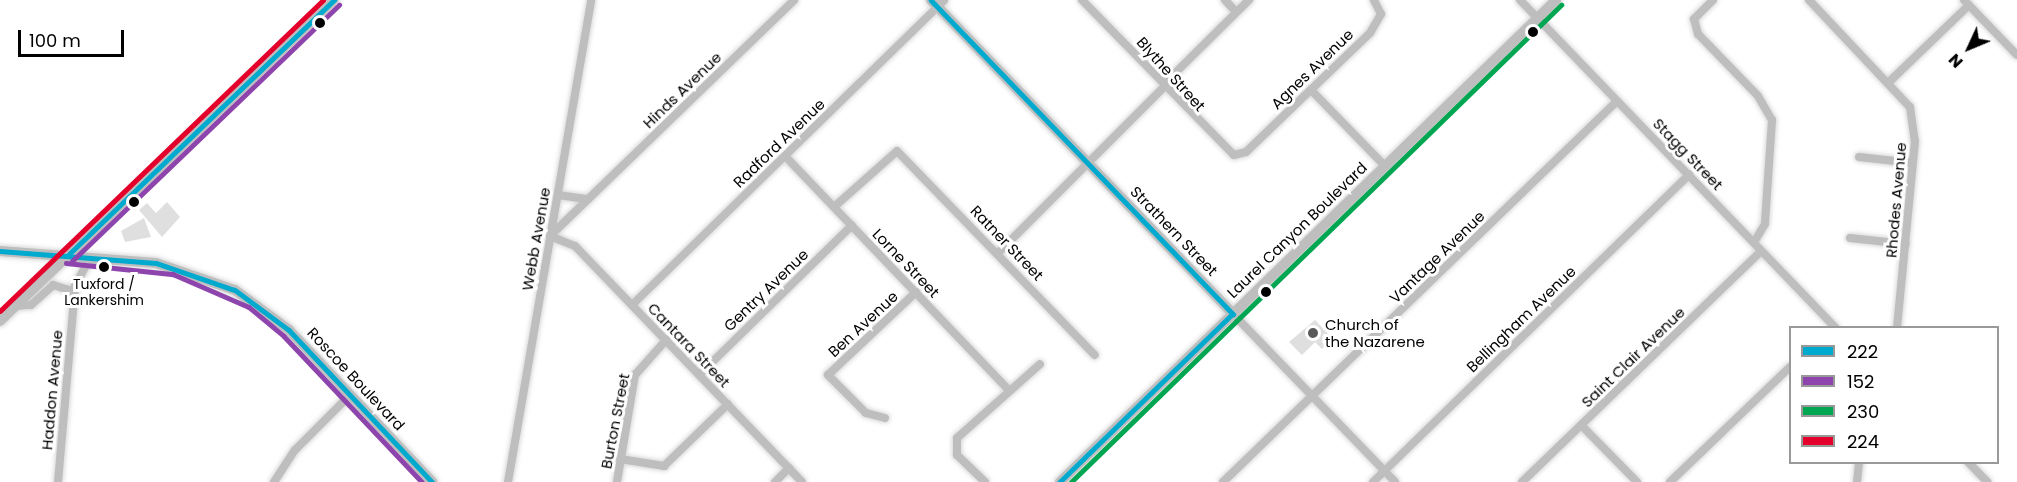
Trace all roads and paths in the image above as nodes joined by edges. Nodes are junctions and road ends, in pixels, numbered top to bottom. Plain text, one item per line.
1 (333, 0) edge
2 (591, 0) edge
3 (794, 0) edge
4 (1082, 0) edge
5 (1225, 0) edge
6 (1248, 0) edge
7 (1374, 0) edge
8 (1520, 0) edge
9 (1556, 0) edge
10 (1713, 0) edge
11 (1809, 0) edge
12 (937, 2) edge
13 (1966, 3) edge
14 (1236, 12) junction
15 (1537, 18) junction
16 (2017, 55) edge
17 (1889, 82) junction
18 (1164, 86) junction
19 (1311, 90) junction
20 (1617, 101) junction
21 (1246, 152) joint
22 (785, 156) junction
23 (1859, 157) dead end
24 (1088, 163) junction
25 (1913, 163) junction
26 (1385, 166) junction
27 (1689, 175) junction
28 (558, 195) junction
29 (588, 199) junction
30 (834, 207) junction
31 (852, 225) junction
32 (550, 236) junction
33 (1850, 238) dead end
34 (1754, 242) junction
35 (1906, 244) junction
36 (1761, 250) junction
37 (0, 251) edge
38 (998, 254) junction
39 (67, 256) junction
40 (102, 258) junction
41 (916, 292) junction
42 (73, 301) junction
43 (632, 305) junction
44 (15, 306) junction
45 (1233, 314) junction
46 (0, 321) edge
47 (1833, 326) edge
48 (1898, 326) edge
49 (666, 340) junction
50 (1095, 355) dead end
51 (1040, 364) dead end
52 (1789, 369) edge
53 (699, 375) junction
54 (1007, 388) junction
55 (350, 395) junction
56 (1312, 396) junction
57 (728, 404) junction
58 (885, 418) dead end
59 (1581, 425) junction
60 (620, 459) junction
61 (1859, 464) edge
62 (1970, 464) edge
63 (789, 468) junction
64 (1384, 471) junction
65 (58, 482) edge
66 (274, 482) edge
67 (432, 482) edge
68 (508, 482) edge
69 (617, 482) edge
70 (775, 482) edge
71 (802, 482) edge
72 (985, 482) edge
73 (1060, 482) edge
74 (1223, 482) edge
75 (1372, 482) edge
76 (1395, 482) edge
77 (1522, 482) edge
78 (1637, 482) edge
79 (1670, 482) edge
80 (1857, 482) edge
81 (1987, 482) edge

1 - 39 main road
2 - 28 street, Webb Avenue
3 - 29 street, Hinds Avenue
4 - 18 street, Blythe Street
5 - 14 street
6 - 14 street
7 - 19 street, Agnes Avenue
8 - 15 street, Stagg Street
9 - 15 main road, Laurel Canyon Boulevard
10 - 34 street
11 - 17 street, Rhodes Avenue
12 - 22 street, Radford Avenue
12 - 24 main road, Strathern Street
13 - 16 street
13 - 17 street
14 - 18 street
15 - 20 street, Stagg Street
15 - 26 main road, Laurel Canyon Boulevard
17 - 25 street, Rhodes Avenue
18 - 21 street, Blythe Street
18 - 24 street
19 - 21 street, Agnes Avenue
19 - 26 street
20 - 27 street, Stagg Street
20 - 56 street, Vantage Avenue
22 - 30 street, Lorne Street
22 - 43 street, Radford Avenue
23 - 25 street
24 - 38 street
24 - 45 main road, Strathern Street
25 - 35 street, Rhodes Avenue
26 - 45 main road, Laurel Canyon Boulevard
27 - 34 street, Stagg Street
27 - 64 street, Bellingham Avenue
28 - 29 street
28 - 32 street, Webb Avenue
29 - 32 street, Hinds Avenue
30 - 31 street, Lorne Street
30 - 38 street, Ratner Street
31 - 41 street, Lorne Street
31 - 53 street, Gentry Avenue
32 - 43 street, Cantara Street
32 - 68 street, Webb Avenue
33 - 35 street
34 - 36 street, Stagg Street
35 - 48 street, Rhodes Avenue
36 - 47 street, Stagg Street
36 - 59 street, Saint Clair Avenue
37 - 39 main road
38 - 50 street, Ratner Street
39 - 40 main road
39 - 44 main road
40 - 42 street, Haddon Avenue
40 - 55 main road, Roscoe Boulevard
41 - 54 street, Lorne Street
41 - 58 street, Ben Avenue
42 - 44 street
42 - 65 street, Haddon Avenue
43 - 49 street, Cantara Street
44 - 46 main road
45 - 56 street, Strathern Street
45 - 73 main road, Laurel Canyon Boulevard
49 - 53 street, Cantara Street
49 - 60 street, Burton Street
51 - 54 street
52 - 79 street
53 - 57 street, Cantara Street
54 - 72 street
55 - 66 street
55 - 67 main road, Roscoe Boulevard
56 - 64 street, Strathern Street
56 - 74 street, Vantage Avenue
57 - 60 street
57 - 63 street, Cantara Street
59 - 77 street, Saint Clair Avenue
59 - 78 street
60 - 69 street, Burton Street
61 - 80 street
62 - 81 street
63 - 70 street
63 - 71 street, Cantara Street
64 - 75 street, Bellingham Avenue
64 - 76 street, Strathern Street

